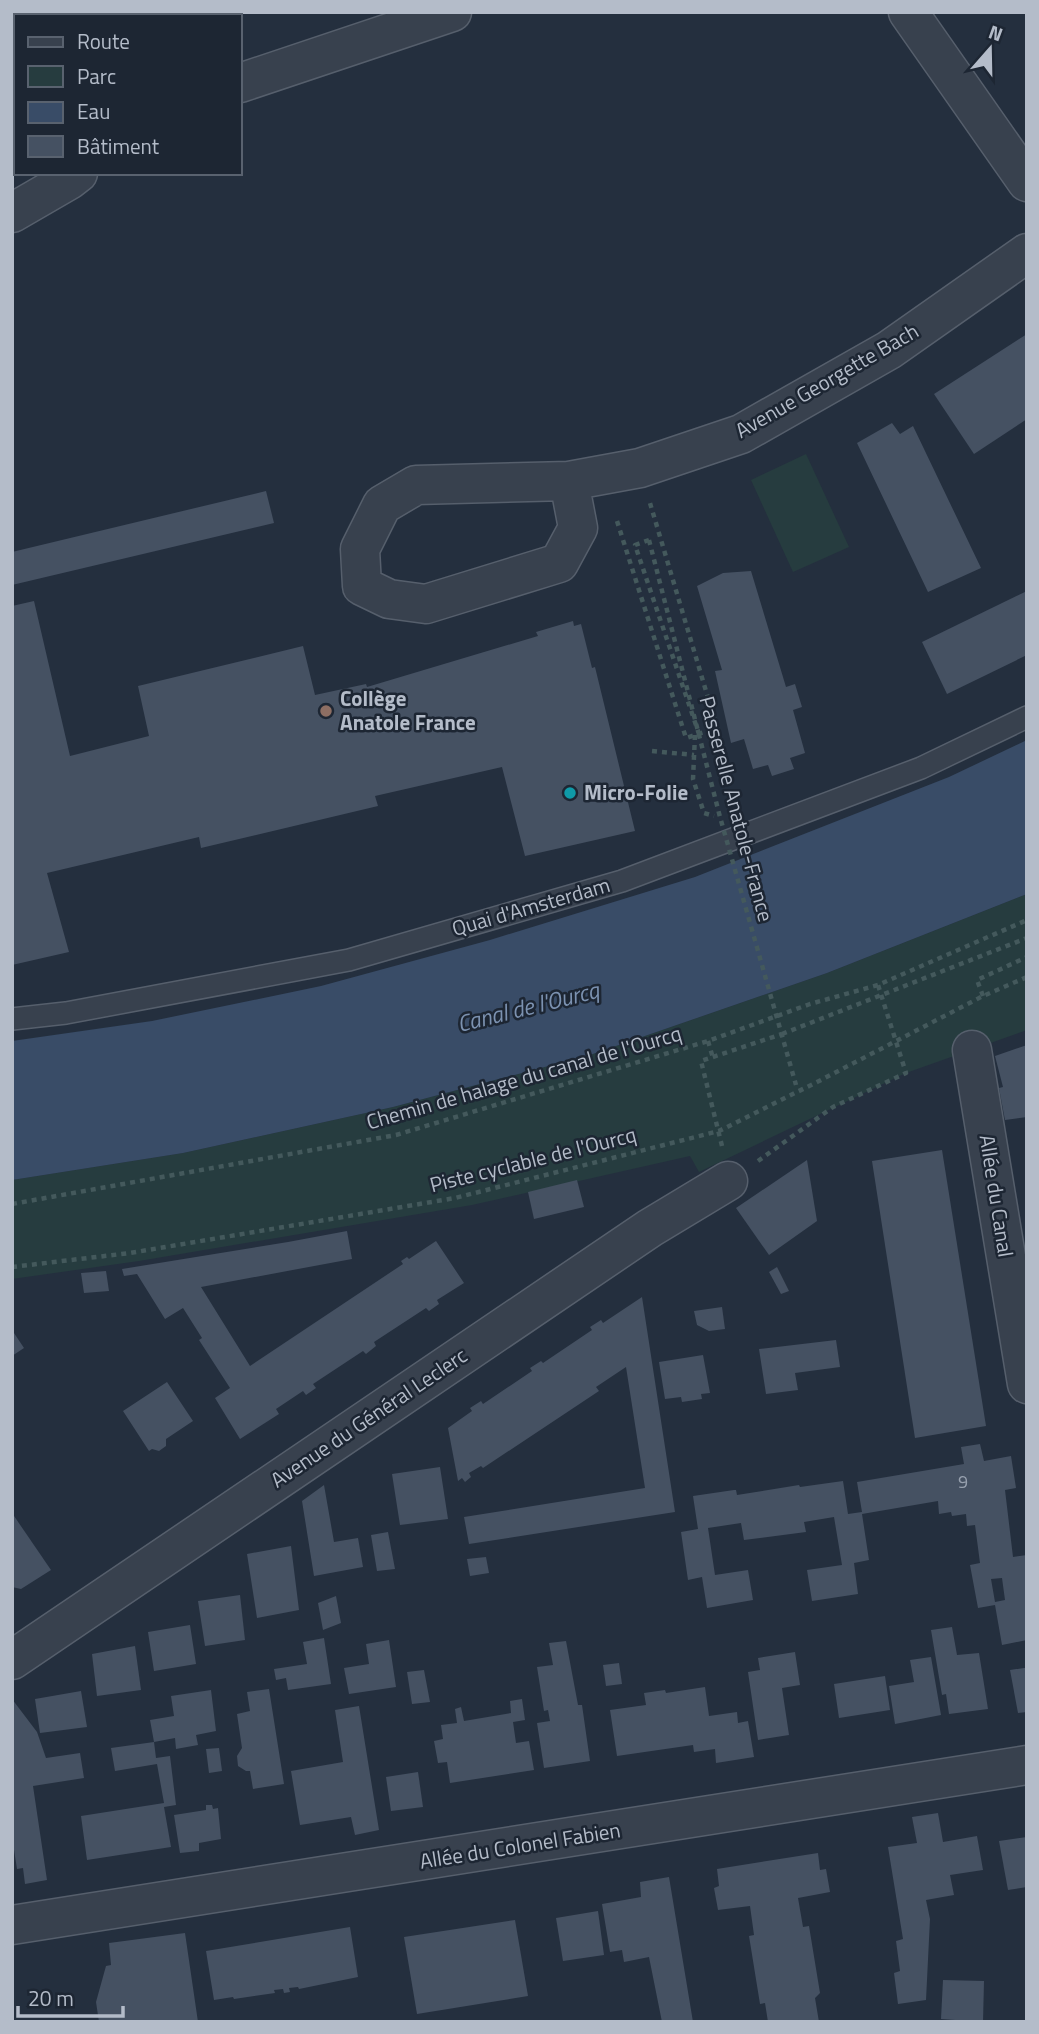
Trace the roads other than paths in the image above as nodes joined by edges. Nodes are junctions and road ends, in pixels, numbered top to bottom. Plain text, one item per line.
1 (452, 12) edge
2 (908, 12) edge
3 (242, 82) edge
4 (75, 175) edge
5 (1027, 182) edge
6 (12, 213) edge
7 (1027, 253) edge
8 (586, 478) junction
9 (1027, 717) edge
10 (12, 1019) edge
11 (972, 1050) dead end
12 (728, 1181) road end
13 (1027, 1384) edge
14 (12, 1660) edge
15 (1027, 1765) edge
16 (12, 1925) edge

1 - 3 street
2 - 5 street
4 - 6 street
7 - 8 street, Avenue Georgette Bach
8 - 8 street, Avenue Georgette Bach
9 - 10 lane, Quai d'Amsterdam
11 - 13 street, Allée du Canal
12 - 14 street, Avenue du Général Leclerc
15 - 16 street, Allée du Colonel Fabien

